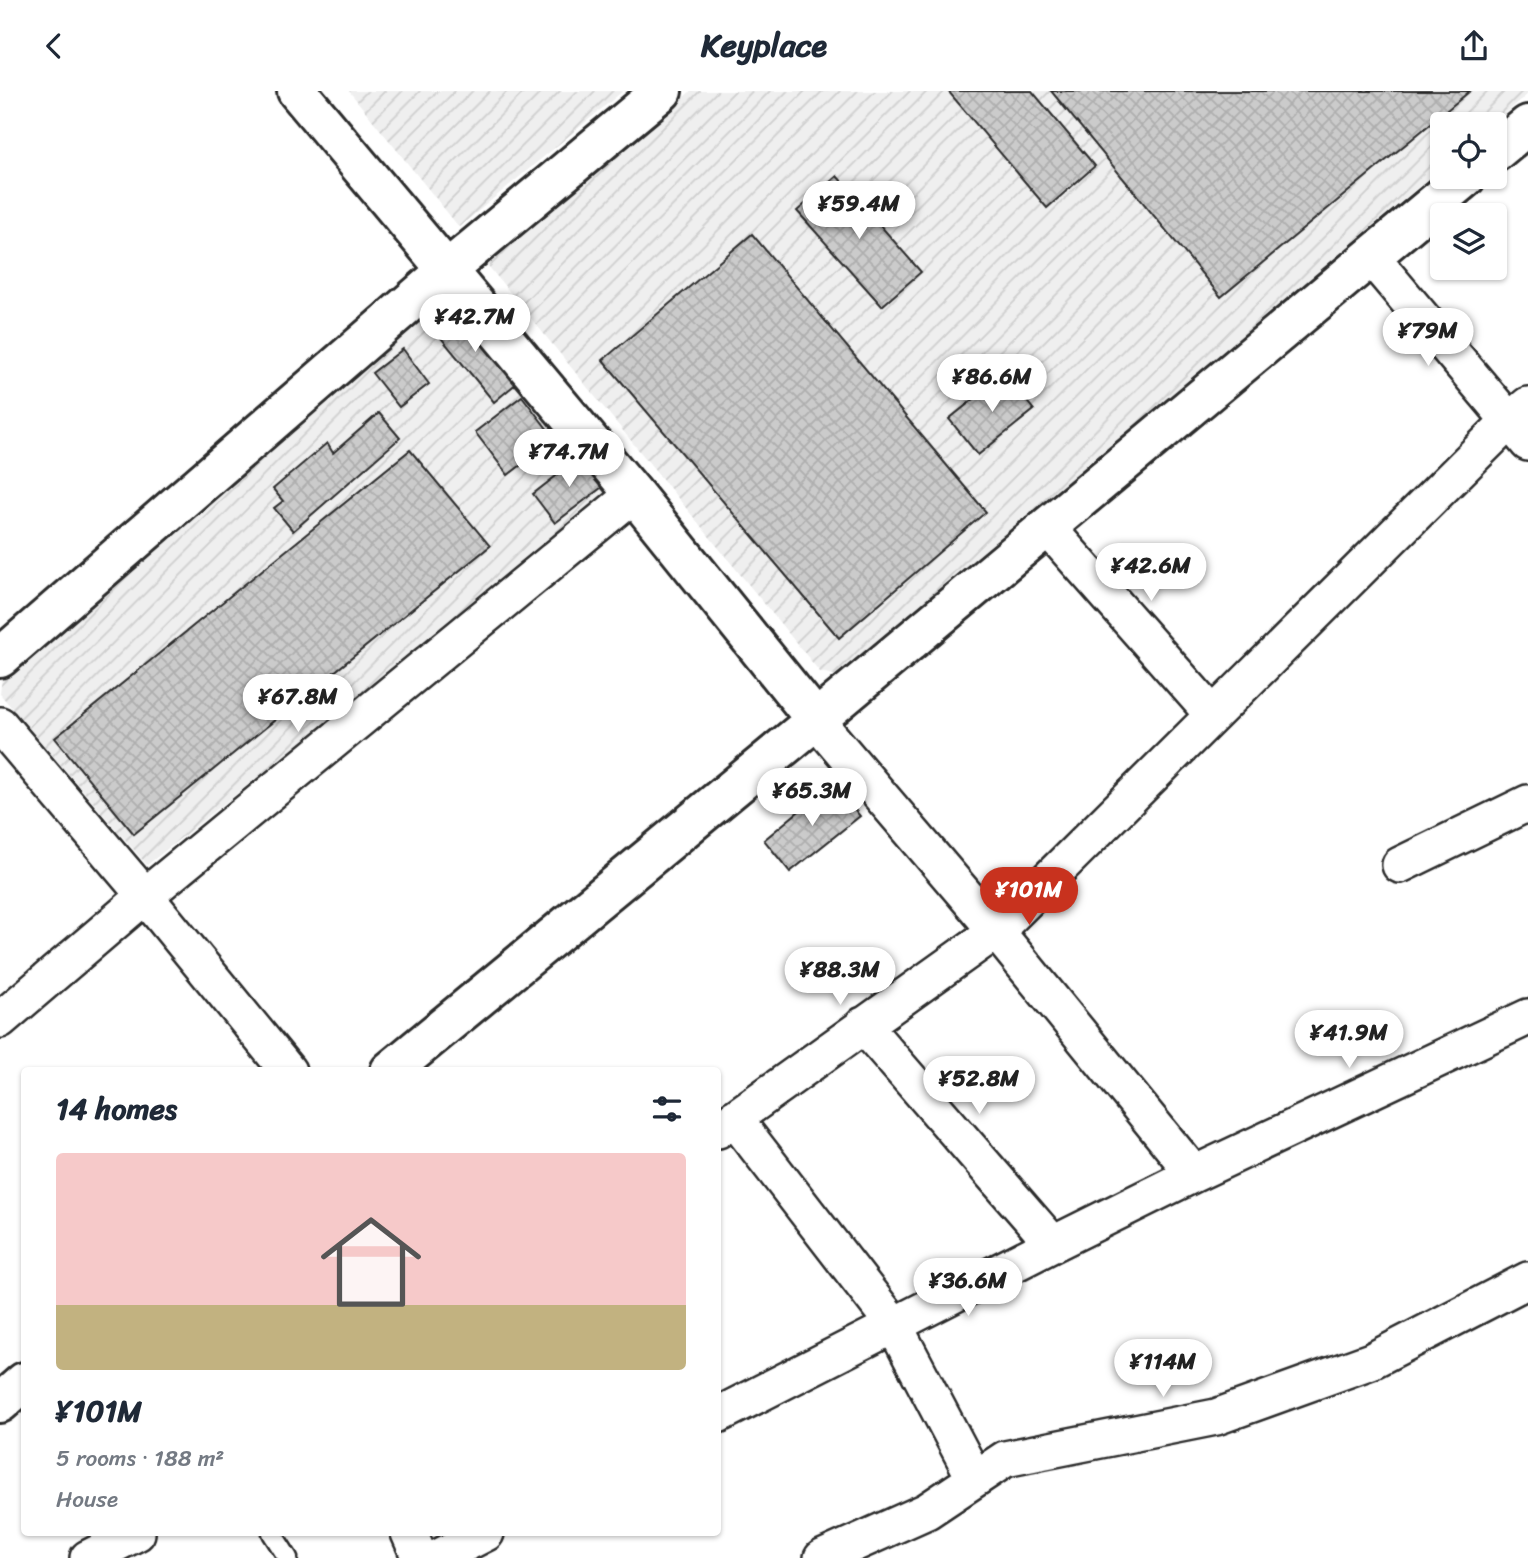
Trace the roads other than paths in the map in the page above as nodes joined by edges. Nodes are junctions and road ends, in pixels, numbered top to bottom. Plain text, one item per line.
1 (297, 91) edge
2 (662, 91) edge
3 (1528, 125) edge
4 (1507, 142) edge
5 (1452, 189) edge
6 (1371, 257) junction
7 (447, 270) junction
8 (1522, 423) edge
9 (634, 493) junction
10 (1047, 527) junction
11 (0, 658) edge
12 (1213, 715) junction
13 (816, 720) junction
14 (0, 725) edge
15 (1528, 803) edge
16 (1400, 865) dead end
17 (145, 896) junction
18 (996, 930) junction
19 (0, 1020) edge
20 (863, 1025) junction
21 (1525, 1025) edge
22 (285, 1067) edge
23 (395, 1067) edge
24 (726, 1124) edge
25 (1194, 1174) junction
26 (1053, 1244) junction
27 (1528, 1280) edge
28 (894, 1325) junction
29 (21, 1385) edge
30 (0, 1403) edge
31 (721, 1413) edge
32 (975, 1479) junction
33 (131, 1536) edge
34 (274, 1536) edge
35 (410, 1536) edge
36 (480, 1536) edge
37 (89, 1558) edge
38 (288, 1558) edge
39 (419, 1558) edge
40 (437, 1558) edge
41 (822, 1558) edge

1 - 7 street
2 - 7 street
3 - 4 street
5 - 6 street
6 - 8 street
6 - 10 street
7 - 9 street
7 - 11 street
8 - 12 street
9 - 13 street
9 - 17 street
10 - 12 street
10 - 13 street
12 - 18 street
13 - 18 street
13 - 23 street
14 - 17 street
15 - 16 street
17 - 19 street
17 - 22 street
18 - 20 street
18 - 25 street
20 - 24 street
20 - 26 street
21 - 25 street
24 - 28 street
25 - 26 street
26 - 28 street
27 - 32 street
28 - 31 street
28 - 32 street
29 - 30 street
32 - 41 street
33 - 37 street
34 - 38 lane
35 - 39 street
36 - 40 street

